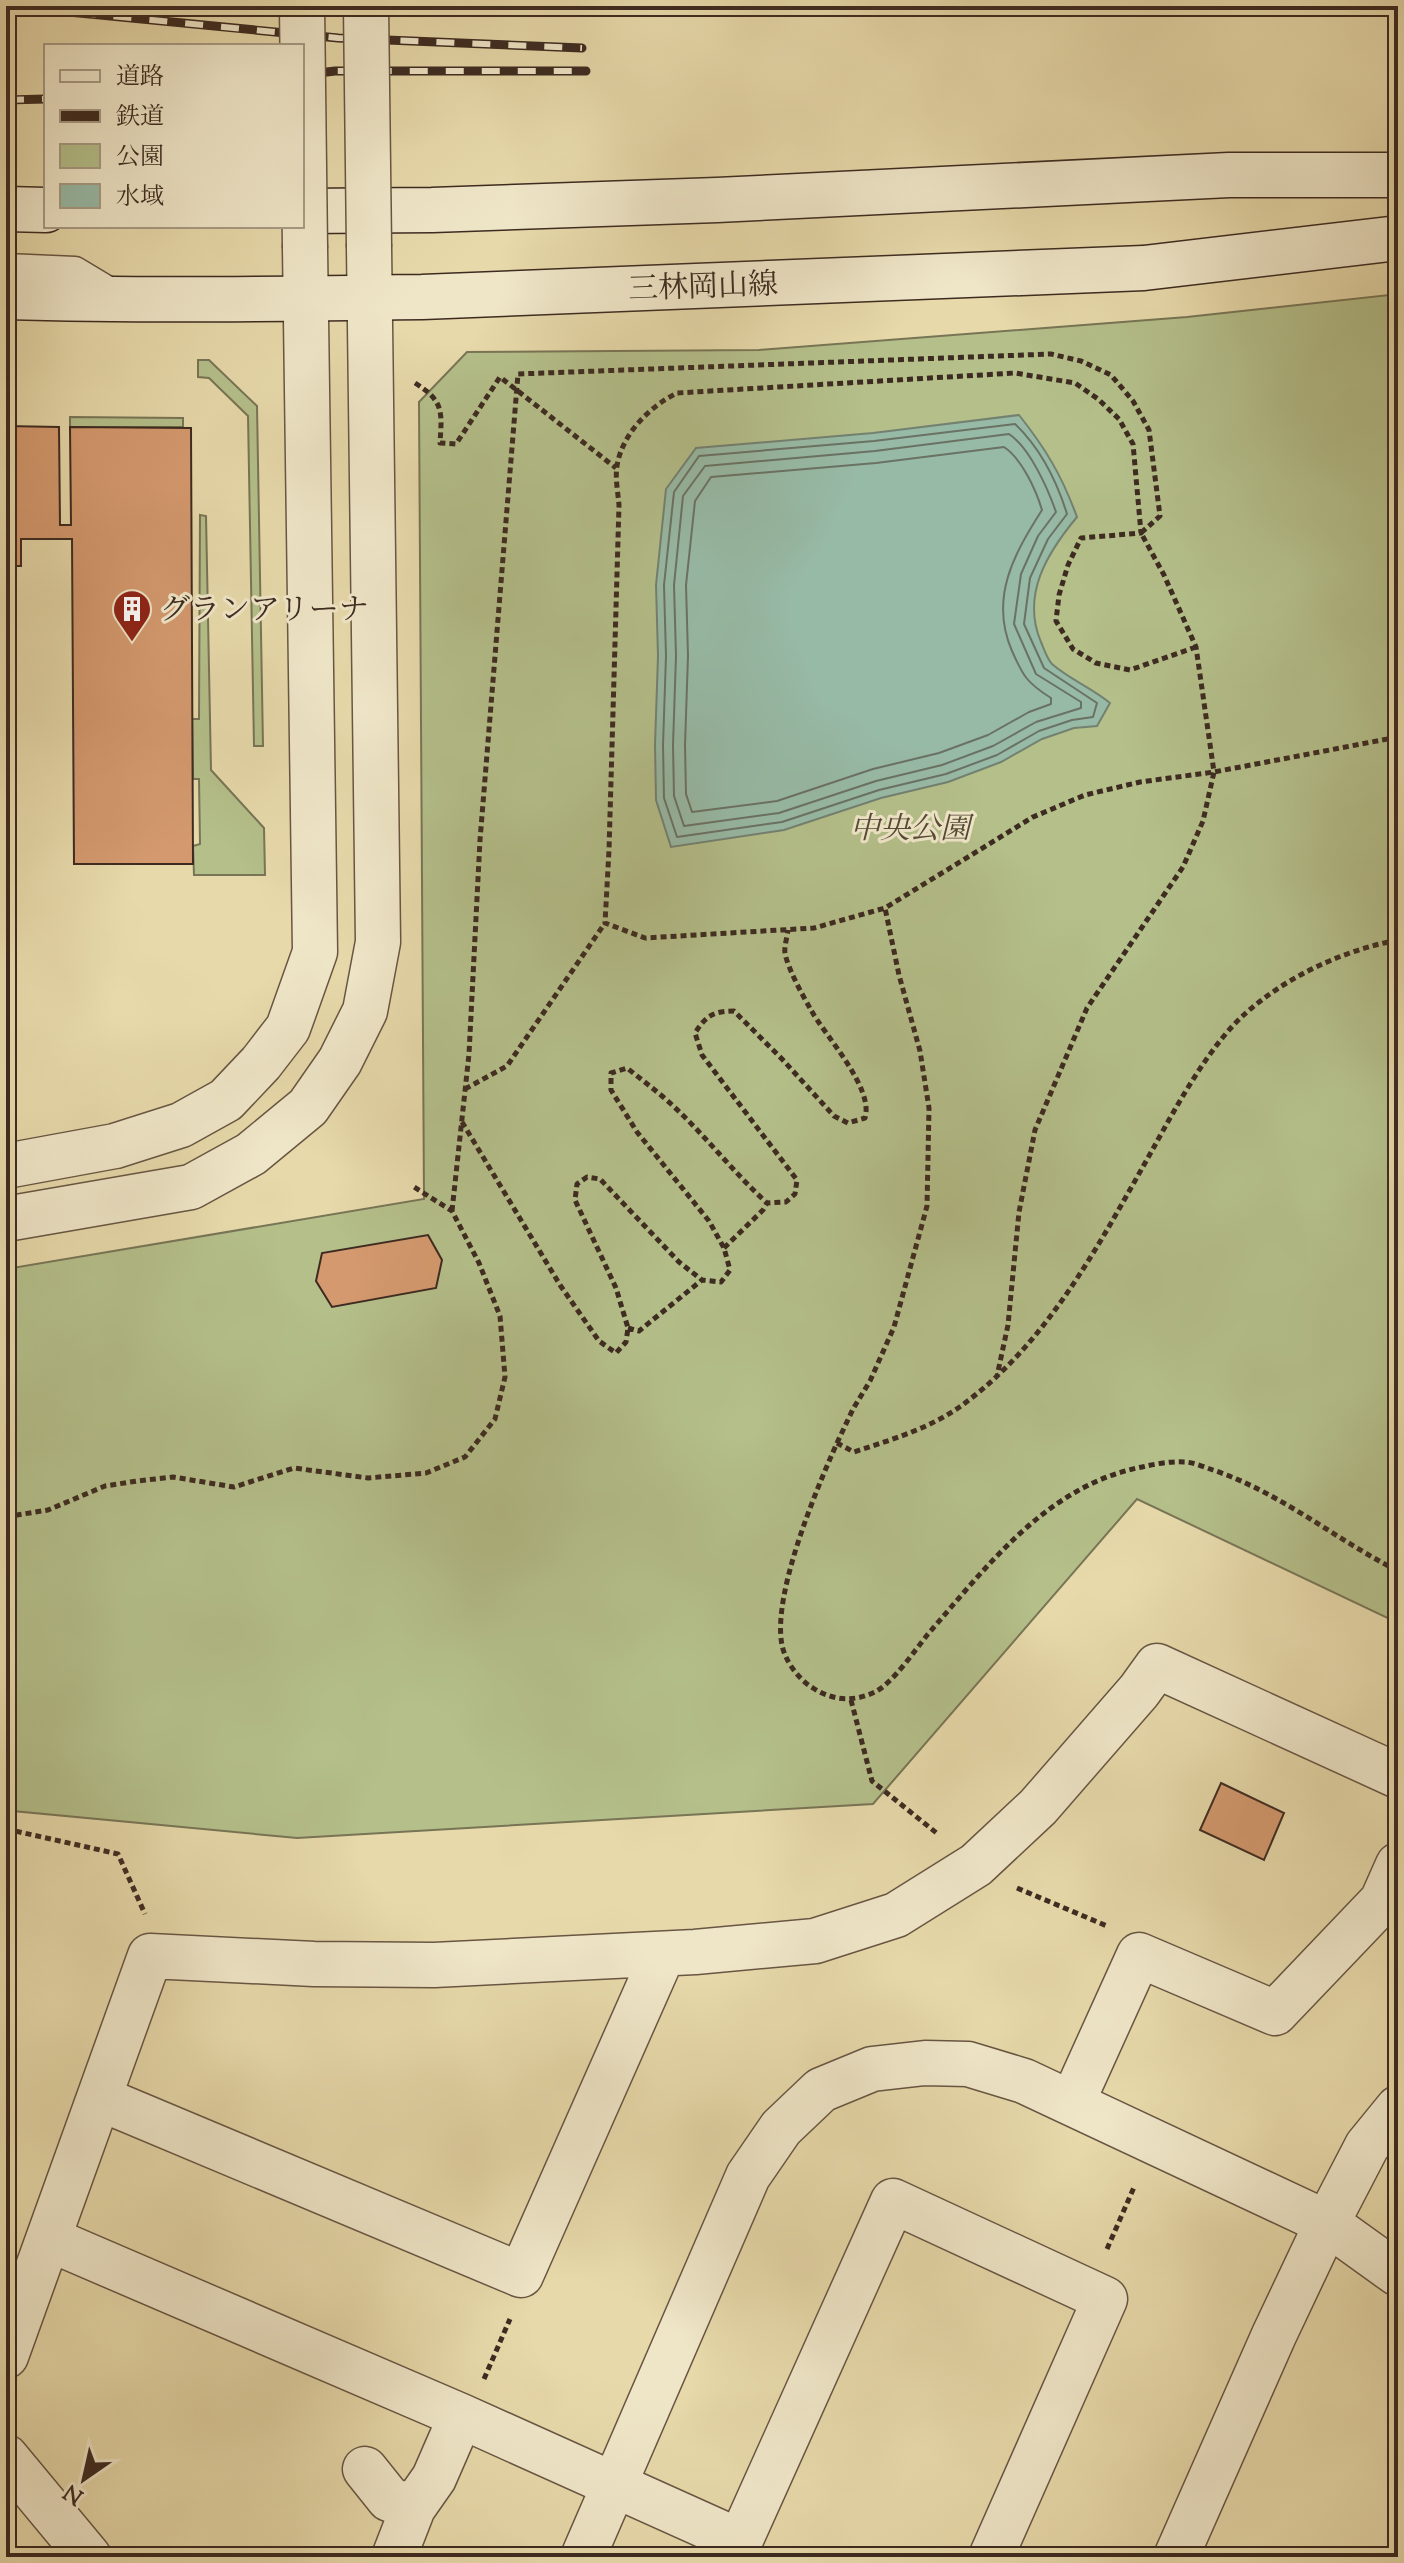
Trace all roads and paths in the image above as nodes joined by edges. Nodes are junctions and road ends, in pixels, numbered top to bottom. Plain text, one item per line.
1 (302, 6) edge
2 (366, 6) edge
3 (302, 44) edge
4 (1398, 175) edge
5 (6, 209) edge
6 (44, 210) edge
7 (304, 229) edge
8 (1398, 238) edge
9 (6, 267) edge
10 (6, 297) edge
11 (307, 297) junction
12 (369, 298) junction
13 (125, 300) junction
14 (406, 378) dead end
15 (517, 391) junction
16 (616, 468) junction
17 (1141, 533) junction
18 (1196, 647) junction
19 (1398, 737) edge
20 (1214, 772) junction
21 (885, 908) junction
22 (605, 923) junction
23 (789, 930) junction
24 (1398, 940) edge
25 (465, 1089) junction
26 (462, 1121) junction
27 (6, 1166) edge
28 (414, 1187) dead end
29 (767, 1203) junction
30 (452, 1211) junction
31 (6, 1219) edge
32 (724, 1248) junction
33 (702, 1280) junction
34 (628, 1328) junction
35 (997, 1376) junction
36 (837, 1443) junction
37 (6, 1512) edge
38 (1398, 1571) edge
39 (851, 1700) junction
40 (1398, 1776) edge
41 (917, 1818) dead end
42 (6, 1829) edge
43 (976, 1865) junction
44 (1398, 1865) edge
45 (143, 1909) dead end
46 (663, 1954) junction
47 (1139, 1955) junction
48 (99, 2098) junction
49 (1072, 2103) junction
50 (1398, 2108) edge
51 (1130, 2196) dead end
52 (1122, 2216) dead end
53 (1327, 2223) junction
54 (49, 2239) junction
55 (1398, 2274) edge
56 (495, 2354) dead end
57 (6, 2356) edge
58 (489, 2367) dead end
59 (461, 2416) junction
60 (6, 2457) edge
61 (365, 2469) dead end
62 (615, 2485) junction
63 (413, 2508) junction
64 (736, 2549) edge
65 (89, 2557) edge
66 (394, 2557) edge
67 (583, 2557) edge
68 (991, 2557) edge
69 (1176, 2557) edge

1 - 3 street, bridge
2 - 12 street, bridge
4 - 7 street
5 - 6 street
7 - 11 street
8 - 12 street, 三林岡山線
9 - 13 lane
10 - 13 street, 三林岡山線
11 - 12 street, 三林岡山線
11 - 13 street, 三林岡山線
11 - 27 street
12 - 31 street
14 - 15 path
15 - 16 path
15 - 17 path
15 - 25 path
16 - 17 path
16 - 22 path
17 - 18 path
17 - 18 path
18 - 20 path
19 - 20 path
20 - 21 path
20 - 35 path
21 - 23 path
21 - 36 path
22 - 23 path
22 - 25 path
23 - 29 path
24 - 35 path
25 - 26 path
26 - 30 path
26 - 34 path
28 - 30 path
29 - 32 path
29 - 32 path
30 - 37 path
32 - 33 path
33 - 34 path
33 - 34 path
35 - 36 path
36 - 39 path
38 - 39 path
39 - 41 path
40 - 43 street
42 - 45 path
43 - 46 street
43 - 47 path
44 - 47 street
46 - 48 street
46 - 48 street
47 - 49 street
48 - 54 street
49 - 53 street
49 - 62 street
50 - 53 street
51 - 52 path
53 - 55 street
53 - 69 street
54 - 57 street
54 - 59 street
56 - 58 path
59 - 62 street
59 - 63 street
60 - 65 street
61 - 63 street
62 - 64 street
62 - 67 street
63 - 66 street
64 - 68 street

